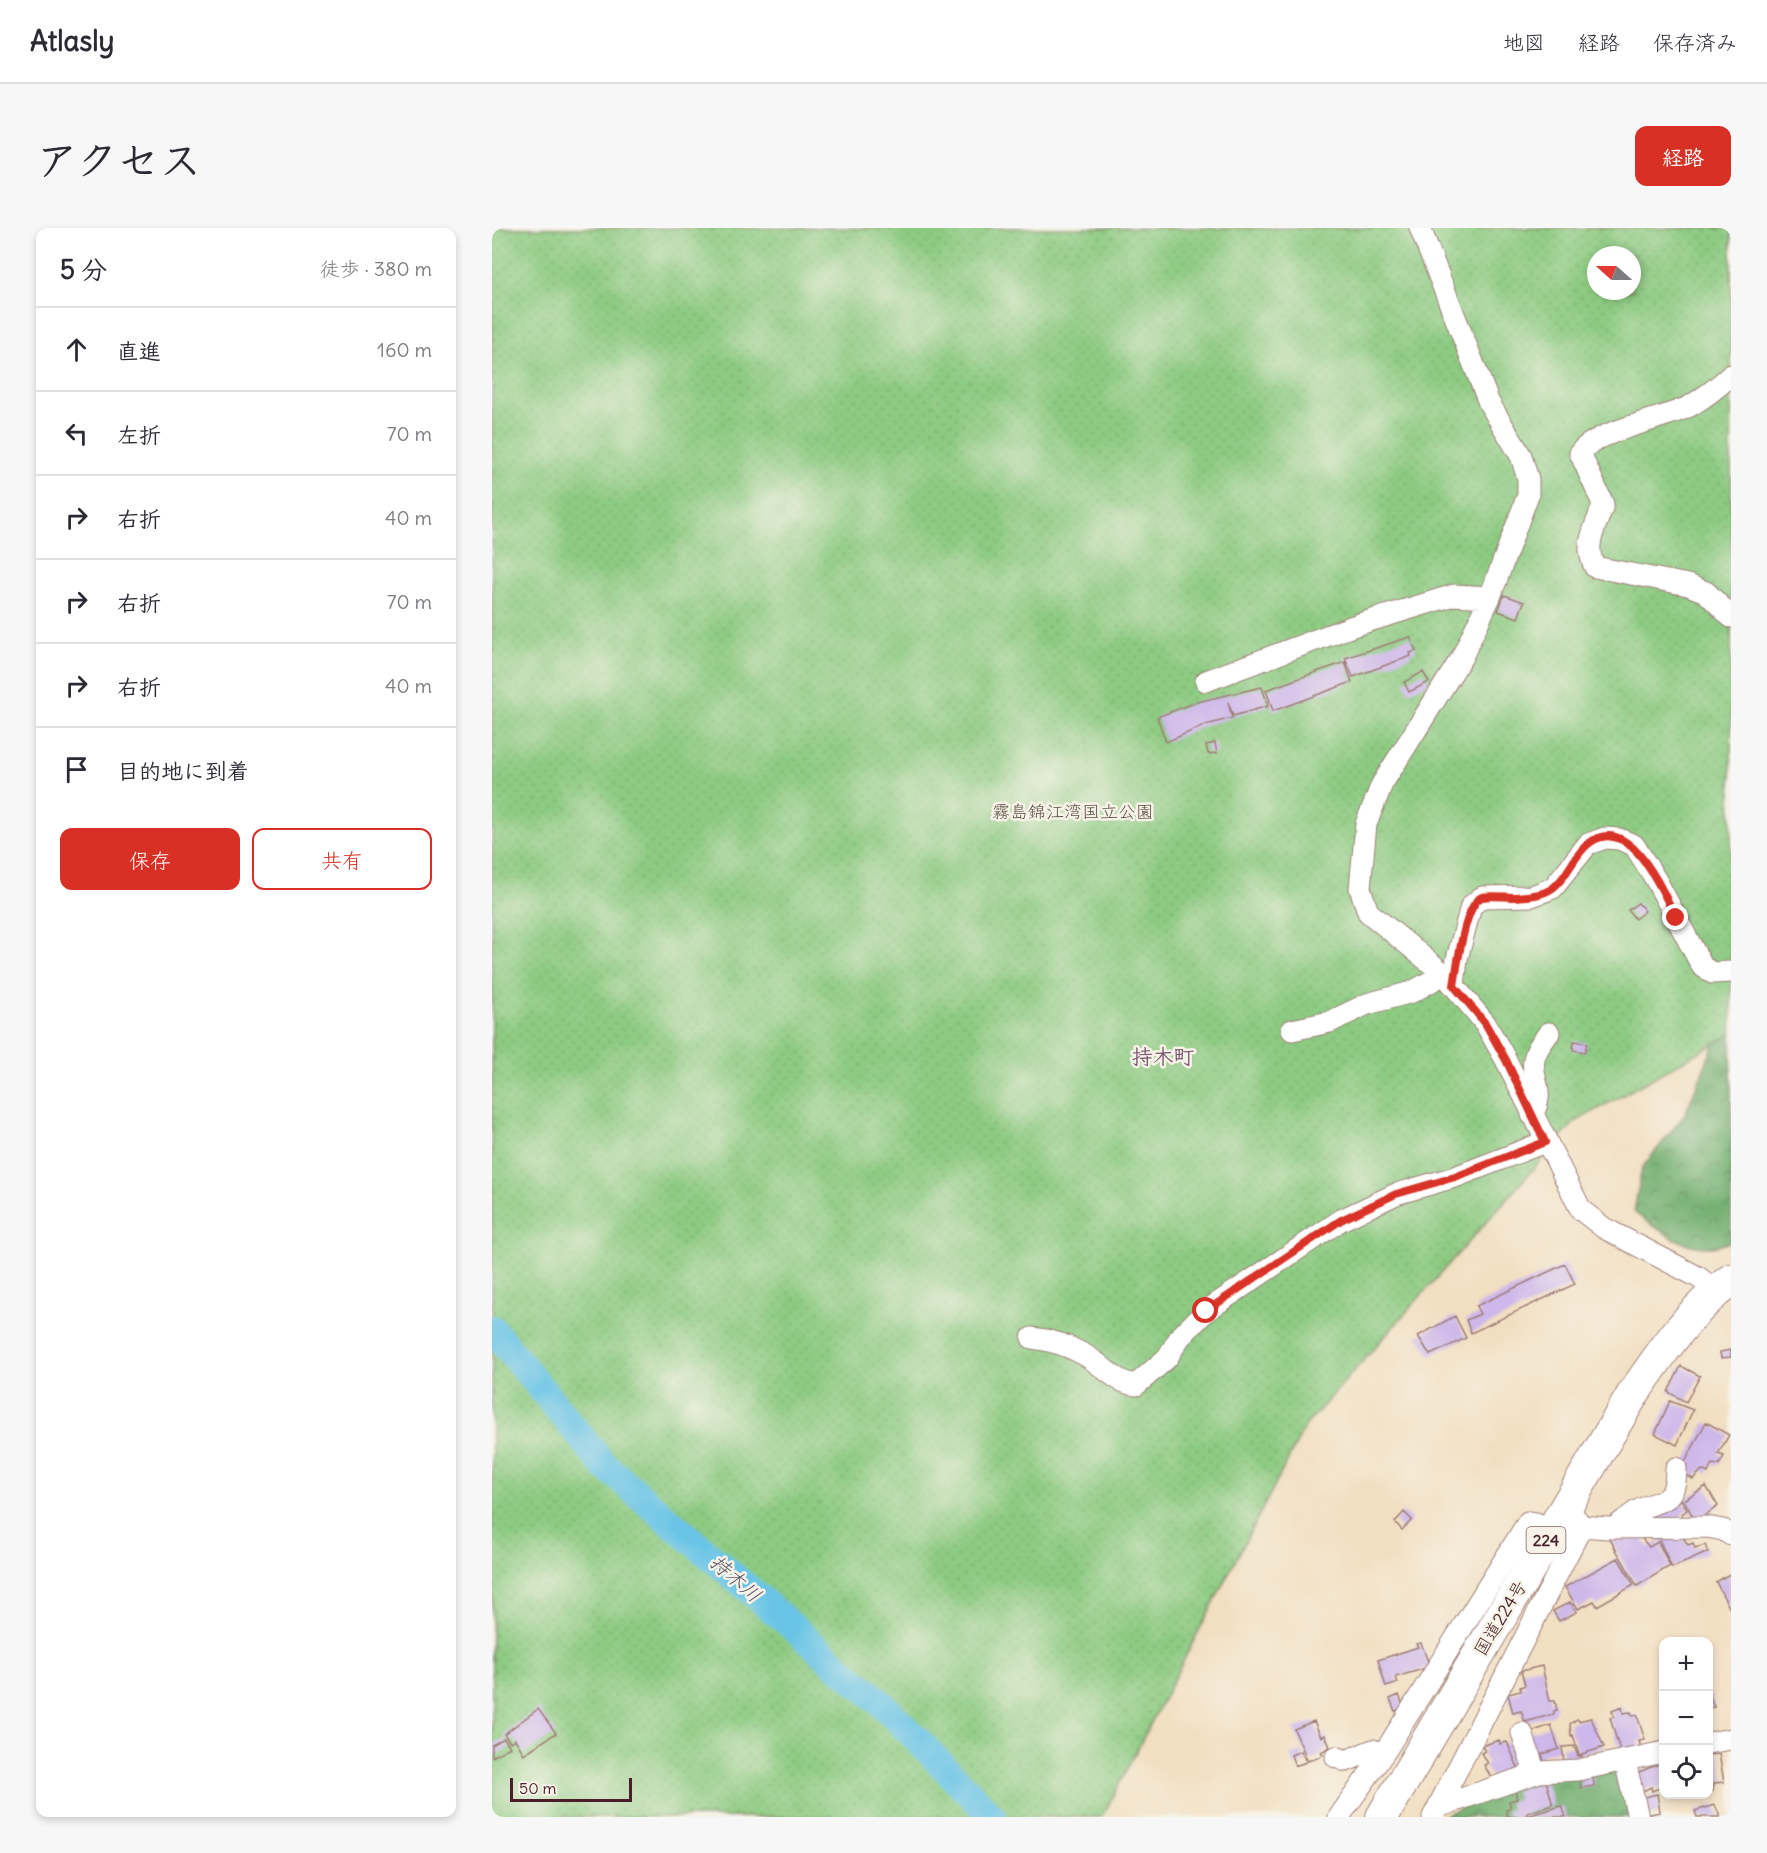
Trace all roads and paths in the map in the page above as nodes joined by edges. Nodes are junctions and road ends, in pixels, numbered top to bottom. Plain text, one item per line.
1 (1420, 228) edge
2 (1731, 375) edge
3 (1490, 597) junction
4 (1731, 617) edge
5 (1206, 681) dead end
6 (1731, 972) edge
7 (1449, 980) junction
8 (1292, 1030) dead end
9 (1549, 1033) dead end
10 (1532, 1115) junction
11 (1545, 1142) junction
12 (1724, 1285) edge
13 (1032, 1338) dead end
14 (1676, 1468) dead end
15 (1566, 1521) junction
16 (1614, 1528) junction
17 (1731, 1535) edge
18 (1522, 1733) dead end
19 (1731, 1739) edge
20 (1713, 1742) edge
21 (1659, 1753) edge
22 (1382, 1754) junction
23 (1336, 1757) dead end
24 (1625, 1761) junction
25 (1535, 1773) junction
26 (1436, 1812) edge
27 (1340, 1817) edge
28 (1382, 1817) edge
29 (1638, 1817) edge

1 - 3 street
2 - 4 street
3 - 5 street
3 - 7 street
6 - 7 street
7 - 8 street
7 - 10 street
9 - 10 street
10 - 11 street
11 - 12 street
11 - 13 street
12 - 15 highway, 国道224号 / 224
14 - 16 street
15 - 16 street
15 - 22 street
15 - 26 street
15 - 28 highway, 国道224号 / 224
16 - 17 street
18 - 25 street
19 - 20 street
21 - 24 street
22 - 23 street
22 - 27 street
24 - 25 street
24 - 29 street
25 - 26 street

